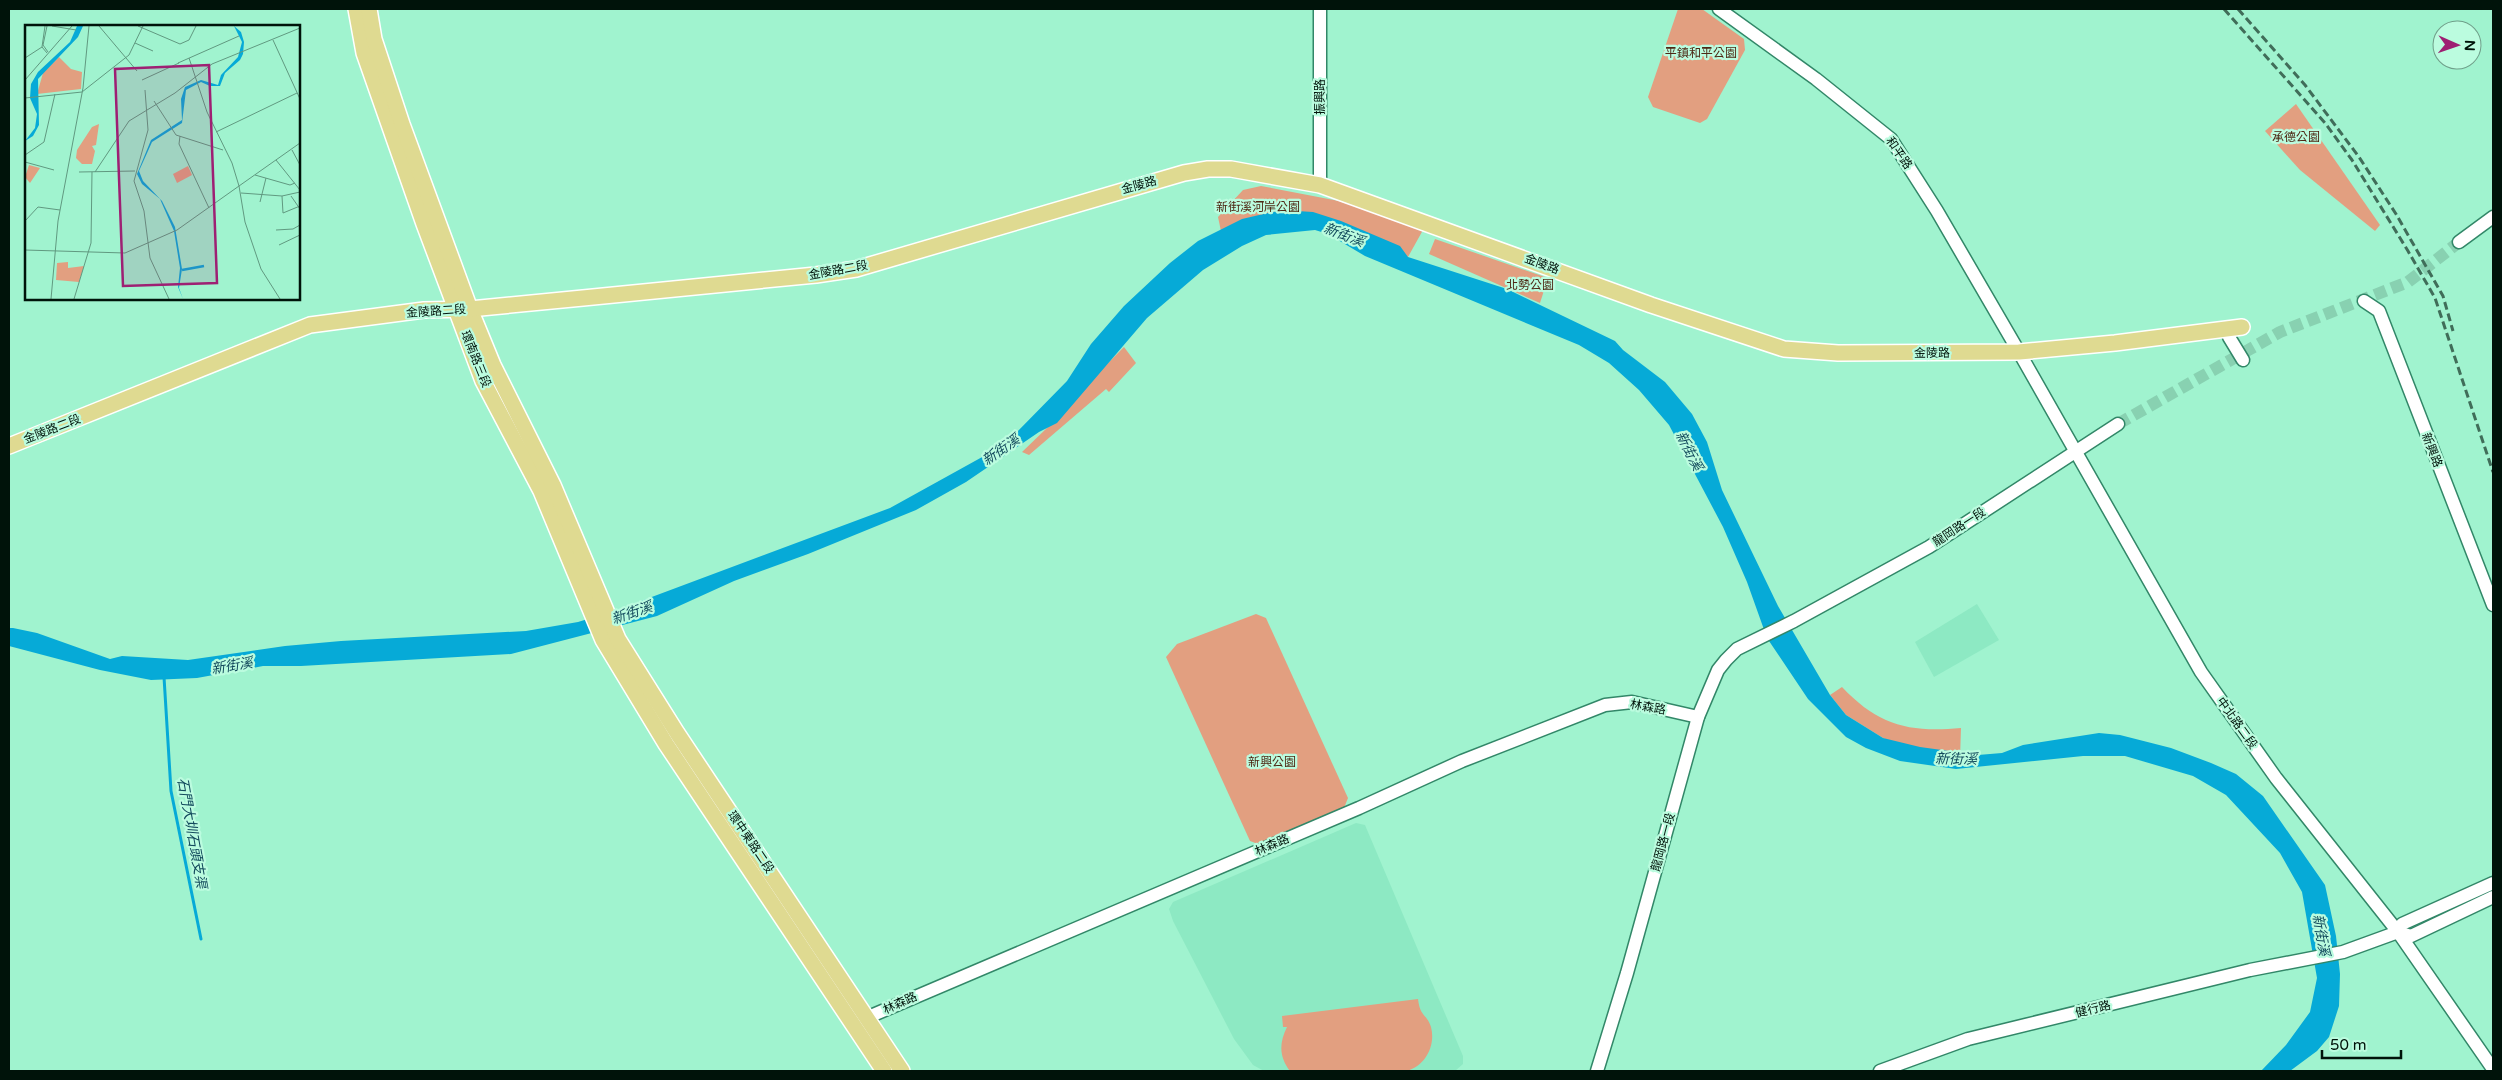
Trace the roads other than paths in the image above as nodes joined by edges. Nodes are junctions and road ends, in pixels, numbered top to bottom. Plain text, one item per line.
1 (356, 9) edge
2 (369, 9) edge
3 (1320, 9) edge
4 (1719, 9) edge
5 (1320, 185) junction
6 (2493, 217) edge
7 (2459, 242) tunnel mouth
8 (883, 262) joint
9 (2364, 301) dead end
10 (463, 309) junction
11 (2242, 327) dead end
12 (2229, 337) dead end
13 (2019, 352) junction
14 (2243, 360) dead end
15 (2118, 424) tunnel mouth
16 (9, 446) edge
17 (2076, 453) junction
18 (2493, 605) edge
19 (599, 612) junction
20 (1698, 717) junction
21 (2493, 883) edge
22 (2493, 897) edge
23 (2398, 932) junction
24 (860, 1021) junction
25 (2493, 1069) edge
26 (884, 1071) edge
27 (902, 1071) edge
28 (1597, 1071) edge
29 (1880, 1071) edge

1 - 10 main road, 環南路三段
2 - 10 main road, 環南路三段
3 - 5 street, 振興路
4 - 13 street, 和平路
5 - 8 main road, 金陵路
5 - 13 main road, 金陵路
6 - 7 street
8 - 10 main road, 金陵路二段
9 - 18 street, 新興路
10 - 16 main road, 金陵路二段
10 - 19 main road, 環南路三段
11 - 13 main road, 金陵路
12 - 14 street
13 - 17 street, 中北路二段
15 - 17 street, 龍岡路一段
17 - 20 street, 龍岡路一段
17 - 23 street, 中北路二段
19 - 24 main road, 環中東路二段
19 - 24 main road, 環中東路二段
20 - 24 street, 林森路
20 - 28 street, 龍岡路一段
21 - 23 street
22 - 23 street
23 - 25 street, 中北路二段
23 - 29 street, 健行路
24 - 26 main road, 環中東路二段
24 - 27 main road, 環中東路二段

